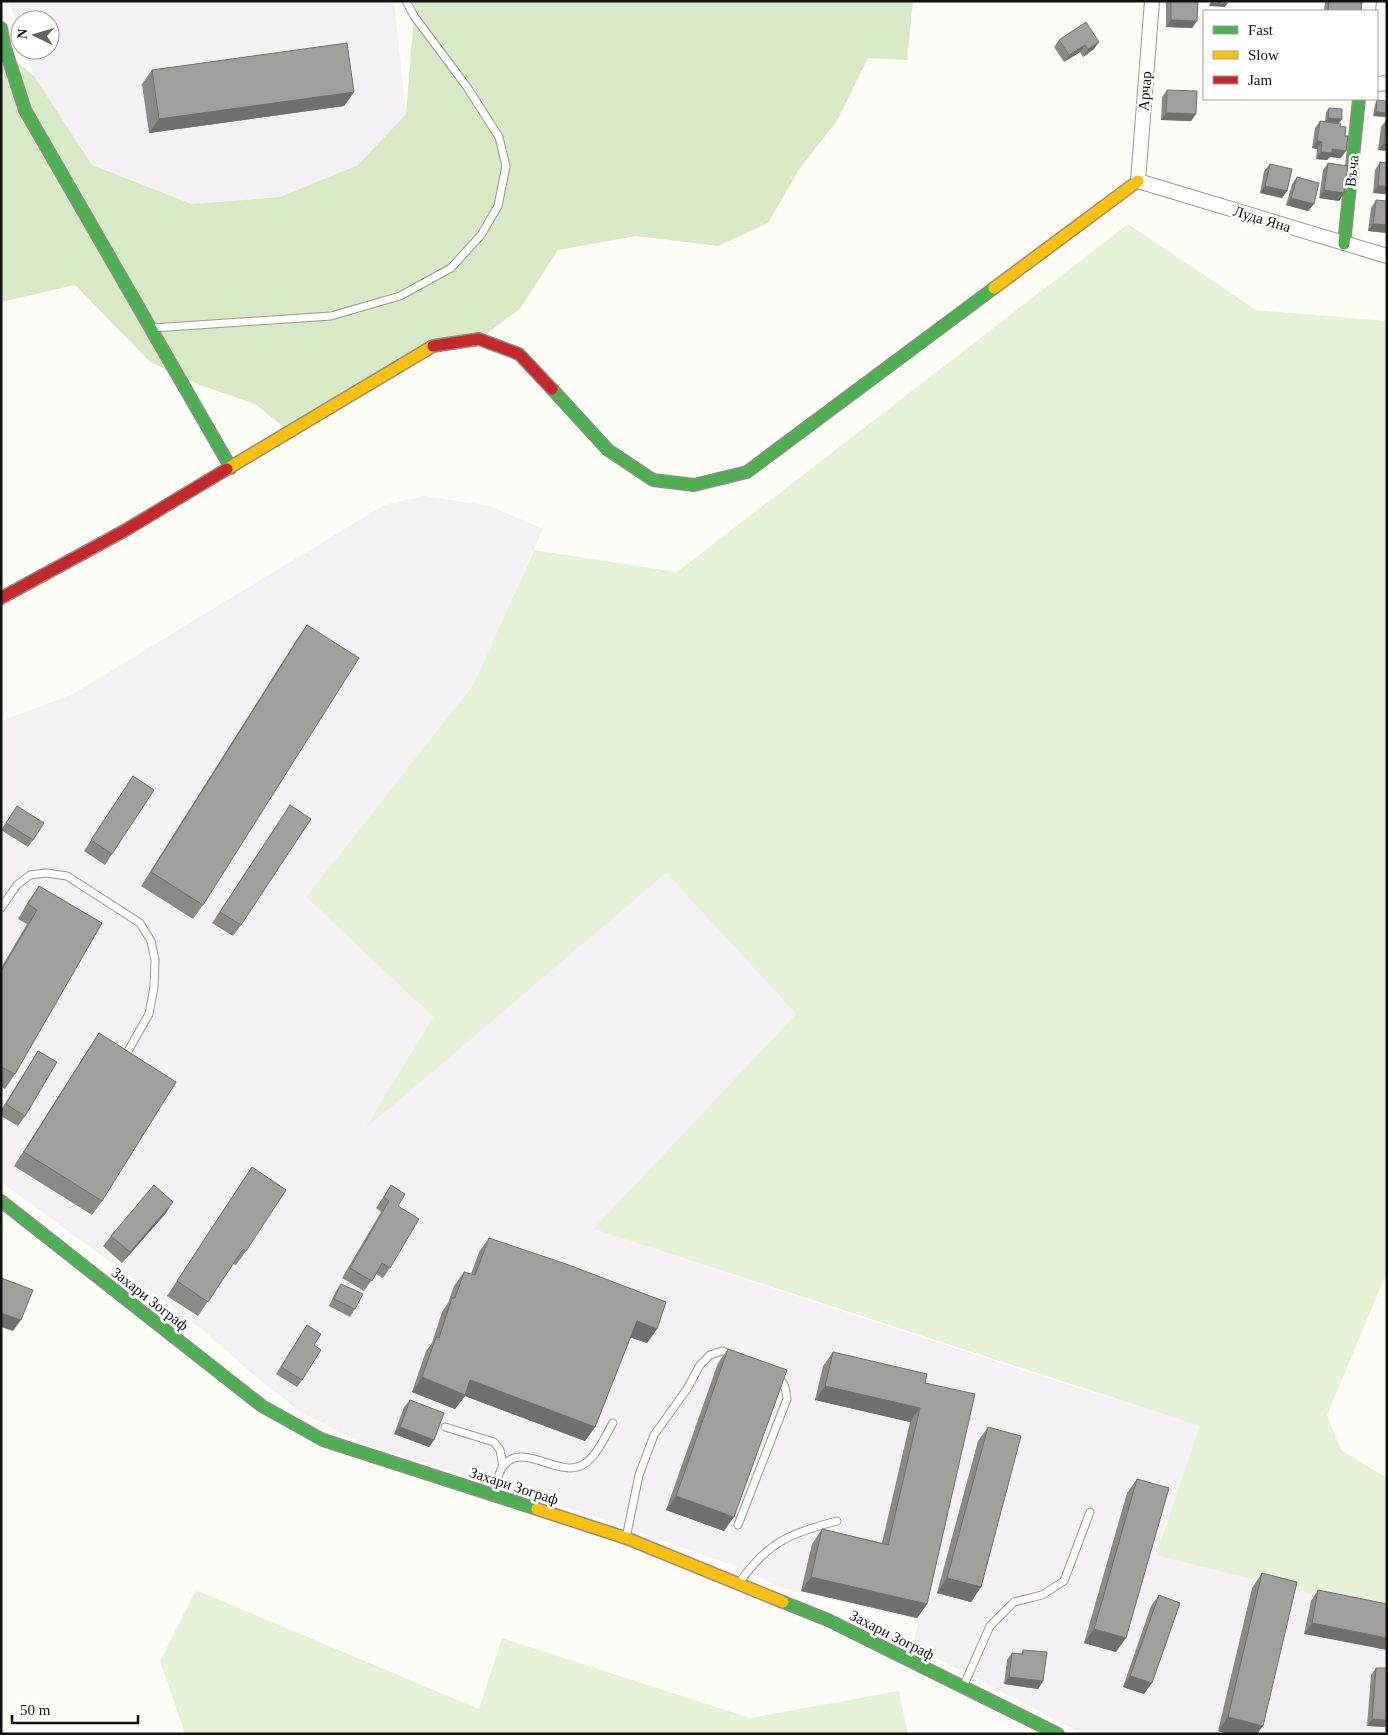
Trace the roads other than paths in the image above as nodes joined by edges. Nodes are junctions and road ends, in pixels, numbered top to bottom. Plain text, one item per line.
1 (406, 1) edge
2 (1152, 1) edge
3 (1, 28) edge
4 (1359, 100) edge
5 (1138, 181) junction
6 (1344, 244) junction
7 (1387, 256) edge
8 (151, 328) junction
9 (231, 468) junction
10 (1, 598) edge
11 (1, 908) edge
12 (122, 1062) edge
13 (1, 1201) edge
14 (744, 1360) edge
15 (771, 1374) edge
16 (613, 1423) dead end
17 (445, 1427) dead end
18 (503, 1466) junction
19 (493, 1496) junction
20 (1090, 1512) dead end
21 (837, 1521) dead end
22 (738, 1526) edge
23 (626, 1538) junction
24 (739, 1584) junction
25 (963, 1687) junction
26 (1052, 1732) edge

1 - 8 lane
2 - 5 street, Арчар
3 - 8 street
4 - 6 street, Въча
5 - 6 street, Луда Яна
5 - 9 street
6 - 7 street, Луда Яна
8 - 9 street
9 - 10 street
11 - 12 lane
13 - 19 street, Захари Зограф
14 - 23 lane
15 - 22 lane
16 - 18 lane
17 - 18 lane
18 - 19 lane
19 - 23 street, Захари Зограф
20 - 25 lane
21 - 24 lane
23 - 24 street, Захари Зограф
24 - 25 street, Захари Зограф
25 - 26 street, Захари Зограф

